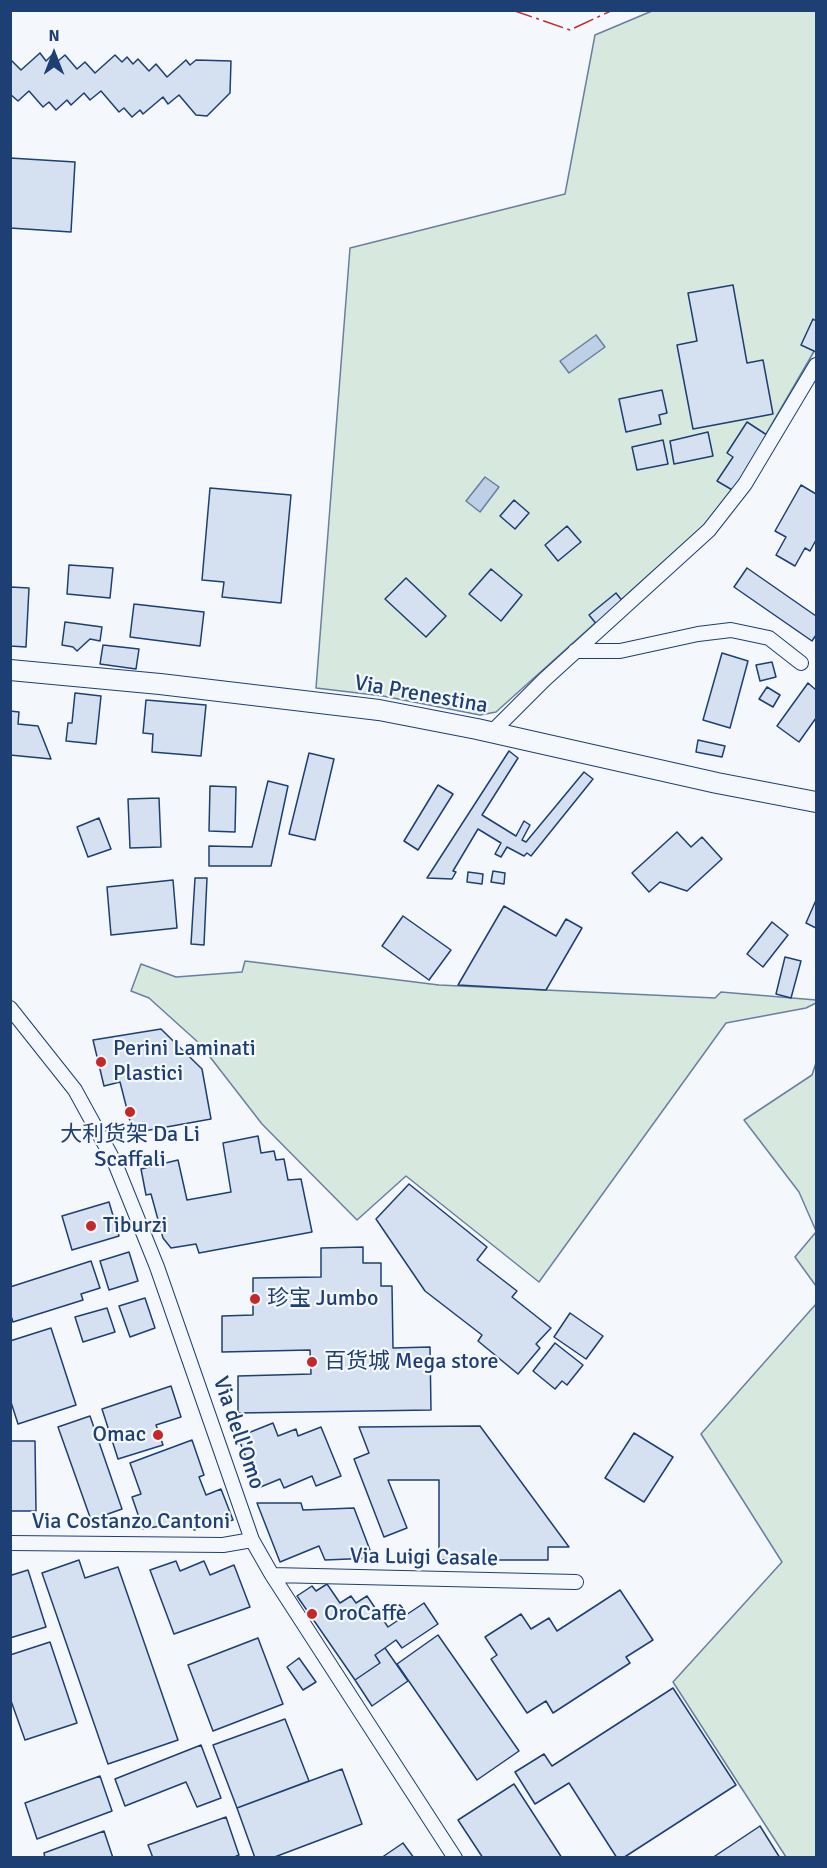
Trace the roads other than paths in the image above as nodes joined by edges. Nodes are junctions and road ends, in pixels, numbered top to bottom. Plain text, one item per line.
1 (816, 365) edge
2 (576, 651) junction
3 (801, 663) dead end
4 (10, 670) edge
5 (492, 732) junction
6 (816, 802) edge
7 (10, 1008) edge
8 (252, 1540) junction
9 (10, 1543) edge
10 (272, 1575) junction
11 (576, 1582) dead end
12 (455, 1857) edge

1 - 2 street
2 - 3 street
2 - 5 street
4 - 5 main road, Via Prenestina
5 - 6 main road, Via Prenestina
7 - 8 street, Via dell'Omo
8 - 9 street, Via Costanzo Cantoni
8 - 10 street, Via dell'Omo
10 - 11 street, Via Luigi Casale
10 - 12 street, Via dell'Omo

